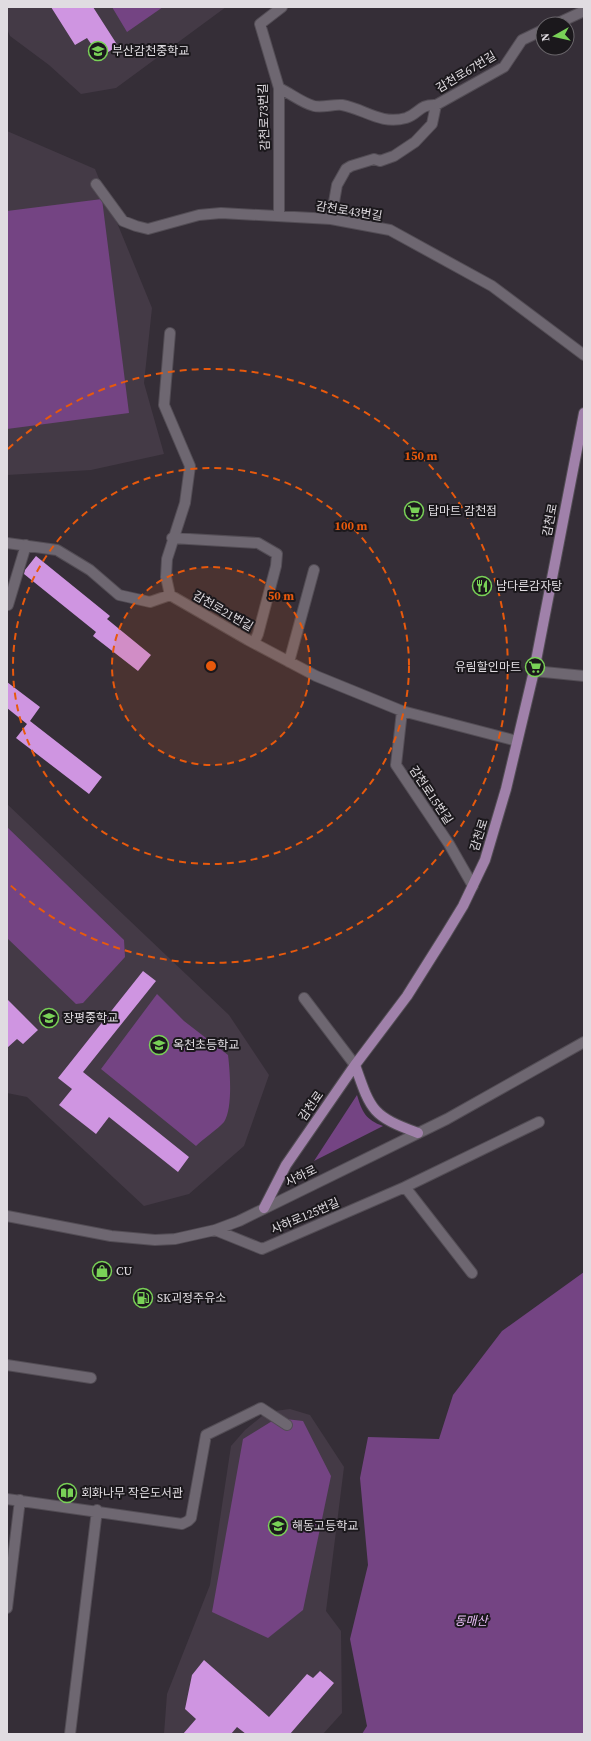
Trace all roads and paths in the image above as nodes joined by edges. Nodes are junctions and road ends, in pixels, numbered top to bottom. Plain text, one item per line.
1 (282, 7) edge
2 (584, 11) edge
3 (573, 16) edge
4 (535, 34) edge
5 (279, 88) junction
6 (436, 105) junction
7 (96, 184) dead end
8 (279, 215) junction
9 (331, 219) junction
10 (170, 333) dead end
11 (584, 355) edge
12 (584, 413) edge
13 (584, 437) edge
14 (577, 446) junction
15 (172, 538) junction
16 (7, 543) edge
17 (26, 545) junction
18 (314, 570) dead end
19 (170, 595) junction
20 (8, 605) dead end
21 (254, 643) junction
22 (289, 662) junction
23 (534, 671) junction
24 (584, 676) edge
25 (402, 710) junction
26 (517, 741) junction
27 (473, 886) junction
28 (304, 998) dead end
29 (584, 1042) edge
30 (355, 1065) junction
31 (539, 1122) dead end
32 (418, 1133) junction
33 (405, 1187) junction
34 (264, 1208) junction
35 (7, 1216) edge
36 (215, 1230) junction
37 (472, 1273) dead end
38 (7, 1365) edge
39 (91, 1378) dead end
40 (287, 1425) dead end
41 (7, 1499) edge
42 (20, 1500) junction
43 (96, 1510) junction
44 (7, 1608) edge
45 (70, 1734) edge

1 - 5 street, 감천로73번길
2 - 3 street
4 - 6 street, 감천로67번길
5 - 6 street, 감천로67번길
5 - 8 street, 감천로73번길
6 - 9 street
7 - 8 street, 감천로43번길
8 - 9 street, 감천로43번길
9 - 11 street, 감천로43번길
10 - 15 street
12 - 14 main road, 감천로
13 - 14 street
14 - 23 main road, 감천로
15 - 19 street
15 - 21 street
16 - 17 street
17 - 19 street
17 - 20 street
18 - 22 street
19 - 21 street, 감천로21번길
21 - 22 street, 감천로21번길
22 - 25 street, 감천로21번길
23 - 24 street
23 - 26 main road, 감천로
25 - 26 street, 감천로21번길
25 - 27 street, 감천로15번길
26 - 27 main road, 감천로
27 - 30 main road, 감천로
28 - 30 street
29 - 32 street, 사하로
30 - 32 main road
30 - 34 main road, 감천로
31 - 33 street, 사하로125번길
32 - 34 street, 사하로
33 - 36 street, 사하로125번길
33 - 37 street
34 - 36 street, 사하로
35 - 36 street, 사하로
38 - 39 street
40 - 43 street
41 - 42 street
42 - 43 street
42 - 44 street
43 - 45 street

